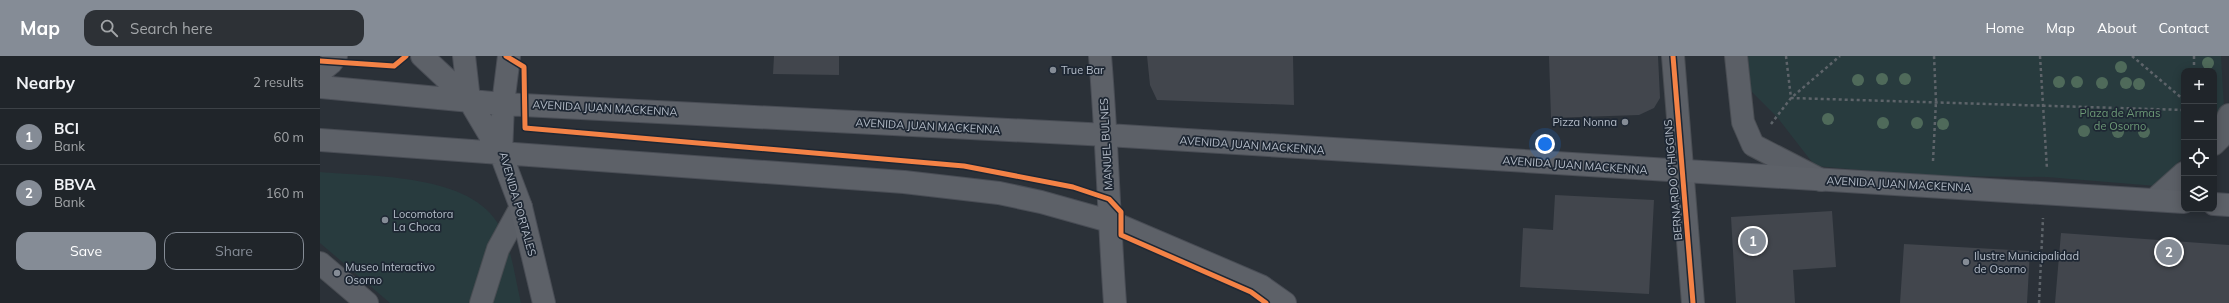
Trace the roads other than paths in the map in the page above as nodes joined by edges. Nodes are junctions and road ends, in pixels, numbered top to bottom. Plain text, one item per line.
1 (336, 56) edge
2 (422, 56) edge
3 (464, 56) edge
4 (509, 56) edge
5 (1100, 56) edge
6 (1674, 56) edge
7 (1736, 56) edge
8 (320, 72) edge
9 (320, 87) edge
10 (468, 100) junction
11 (503, 104) junction
12 (2229, 115) edge
13 (1107, 135) junction
14 (320, 140) edge
15 (2217, 141) edge
16 (501, 154) junction
17 (1683, 172) junction
18 (2181, 176) edge
19 (1821, 180) junction
20 (2154, 200) junction
21 (2181, 202) edge
22 (2217, 204) edge
23 (2229, 205) edge
24 (521, 207) junction
25 (1110, 221) junction
26 (320, 263) edge
27 (367, 303) edge
28 (481, 303) edge
29 (544, 303) edge
30 (1115, 303) edge
31 (1285, 303) edge
32 (1693, 303) edge

1 - 8 main road
2 - 10 main road
3 - 10 main road
4 - 11 main road, AVENIDA PORTALES
5 - 13 main road, MANUEL BULNES
6 - 17 street, BERNARDO O'HIGGINS
7 - 19 street
9 - 10 main road, AVENIDA JUAN MACKENNA
10 - 11 main road, AVENIDA JUAN MACKENNA
10 - 16 main road
11 - 13 main road, AVENIDA JUAN MACKENNA
11 - 16 main road, AVENIDA PORTALES
12 - 15 street
13 - 17 main road, AVENIDA JUAN MACKENNA
13 - 25 main road, MANUEL BULNES
14 - 16 main road
16 - 24 main road, AVENIDA PORTALES
16 - 25 main road
17 - 19 main road, AVENIDA JUAN MACKENNA
17 - 32 street, BERNARDO O'HIGGINS
18 - 20 street
19 - 20 main road, AVENIDA JUAN MACKENNA
20 - 21 main road, AVENIDA JUAN MACKENNA
22 - 23 main road
24 - 28 street
24 - 29 main road, AVENIDA PORTALES
25 - 30 main road, MANUEL BULNES
25 - 31 main road
26 - 27 street

